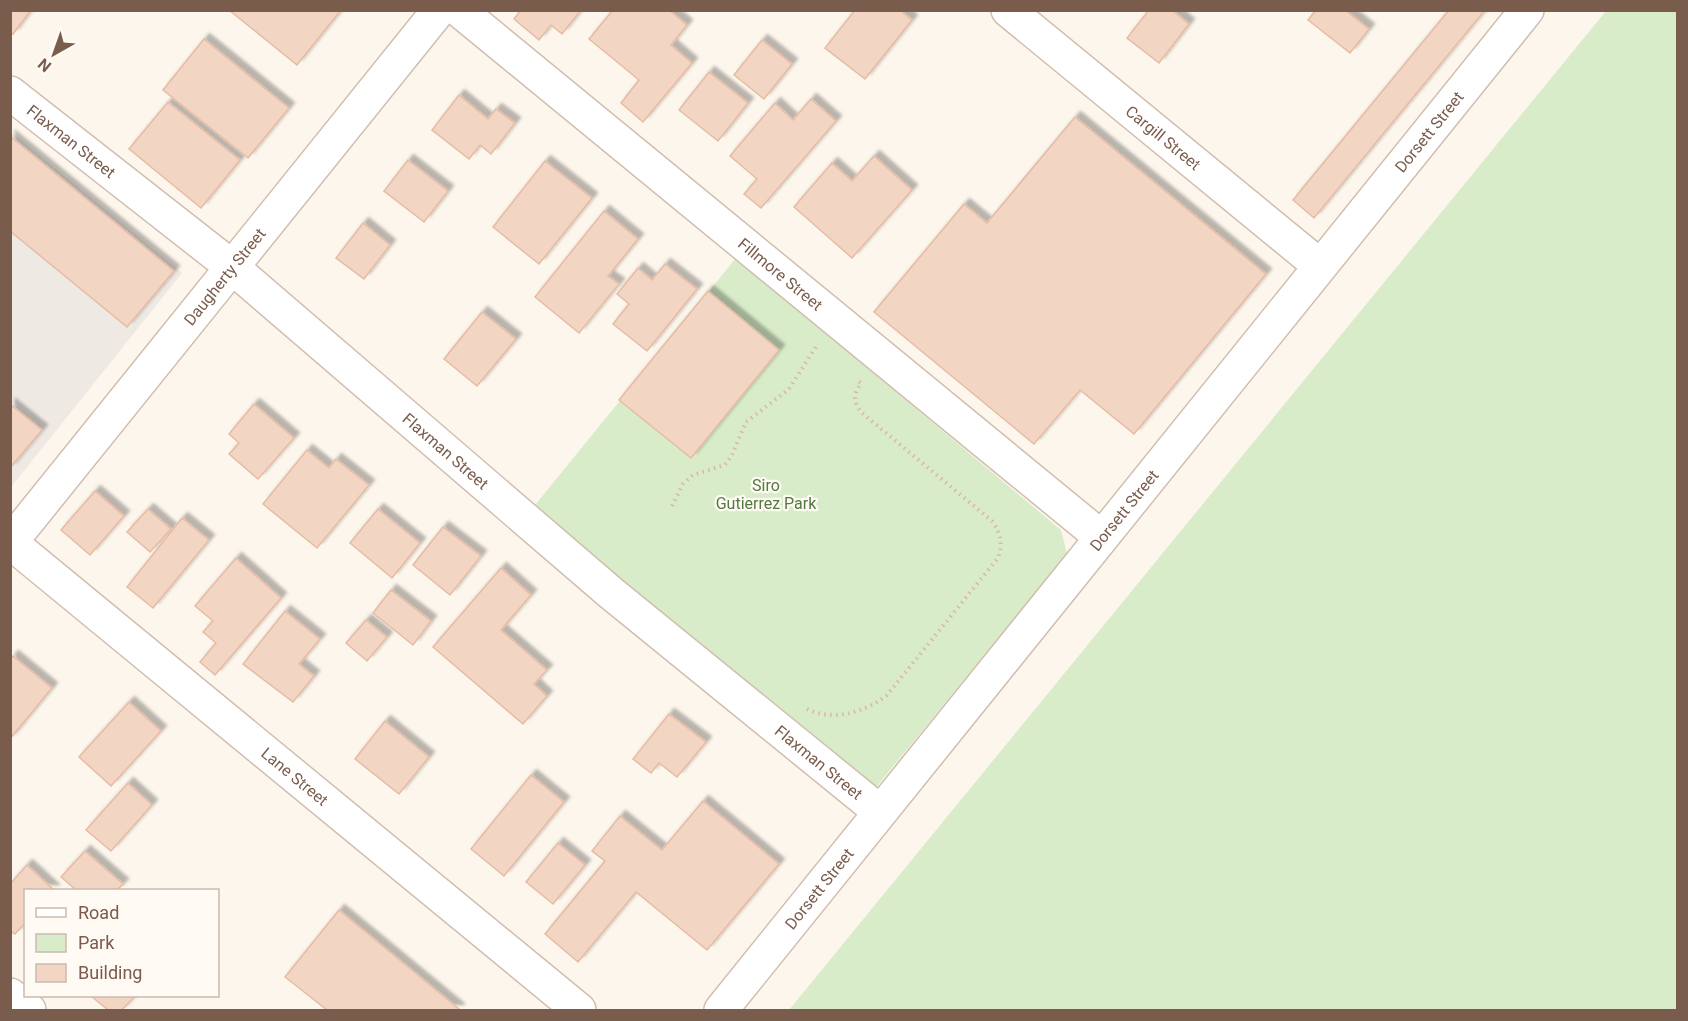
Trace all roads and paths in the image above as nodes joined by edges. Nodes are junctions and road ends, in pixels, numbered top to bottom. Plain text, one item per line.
1 (439, 10) edge
2 (459, 10) edge
3 (1008, 10) edge
4 (1527, 10) edge
5 (10, 93) edge
6 (1320, 266) junction
7 (232, 267) junction
8 (836, 321) junction
9 (807, 339) dead end
10 (816, 346) junction
11 (825, 354) dead end
12 (852, 376) dead end
13 (672, 506) dead end
14 (1101, 537) junction
15 (11, 542) edge
16 (802, 706) dead end
17 (879, 811) junction
18 (10, 995) edge
19 (29, 1011) edge
20 (579, 1011) edge
21 (721, 1011) edge

1 - 7 street, Daugherty Street
2 - 8 street, Fillmore Street
3 - 6 street, Cargill Street
4 - 6 street, Dorsett Street
5 - 7 street, Flaxman Street
6 - 14 street, Dorsett Street
7 - 15 street, Daugherty Street
7 - 17 street, Flaxman Street
8 - 10 path
8 - 14 street, Fillmore Street
9 - 10 path
10 - 11 path
10 - 13 path
12 - 16 path
14 - 17 street, Dorsett Street
15 - 20 street, Lane Street
17 - 21 street, Dorsett Street
18 - 19 street

